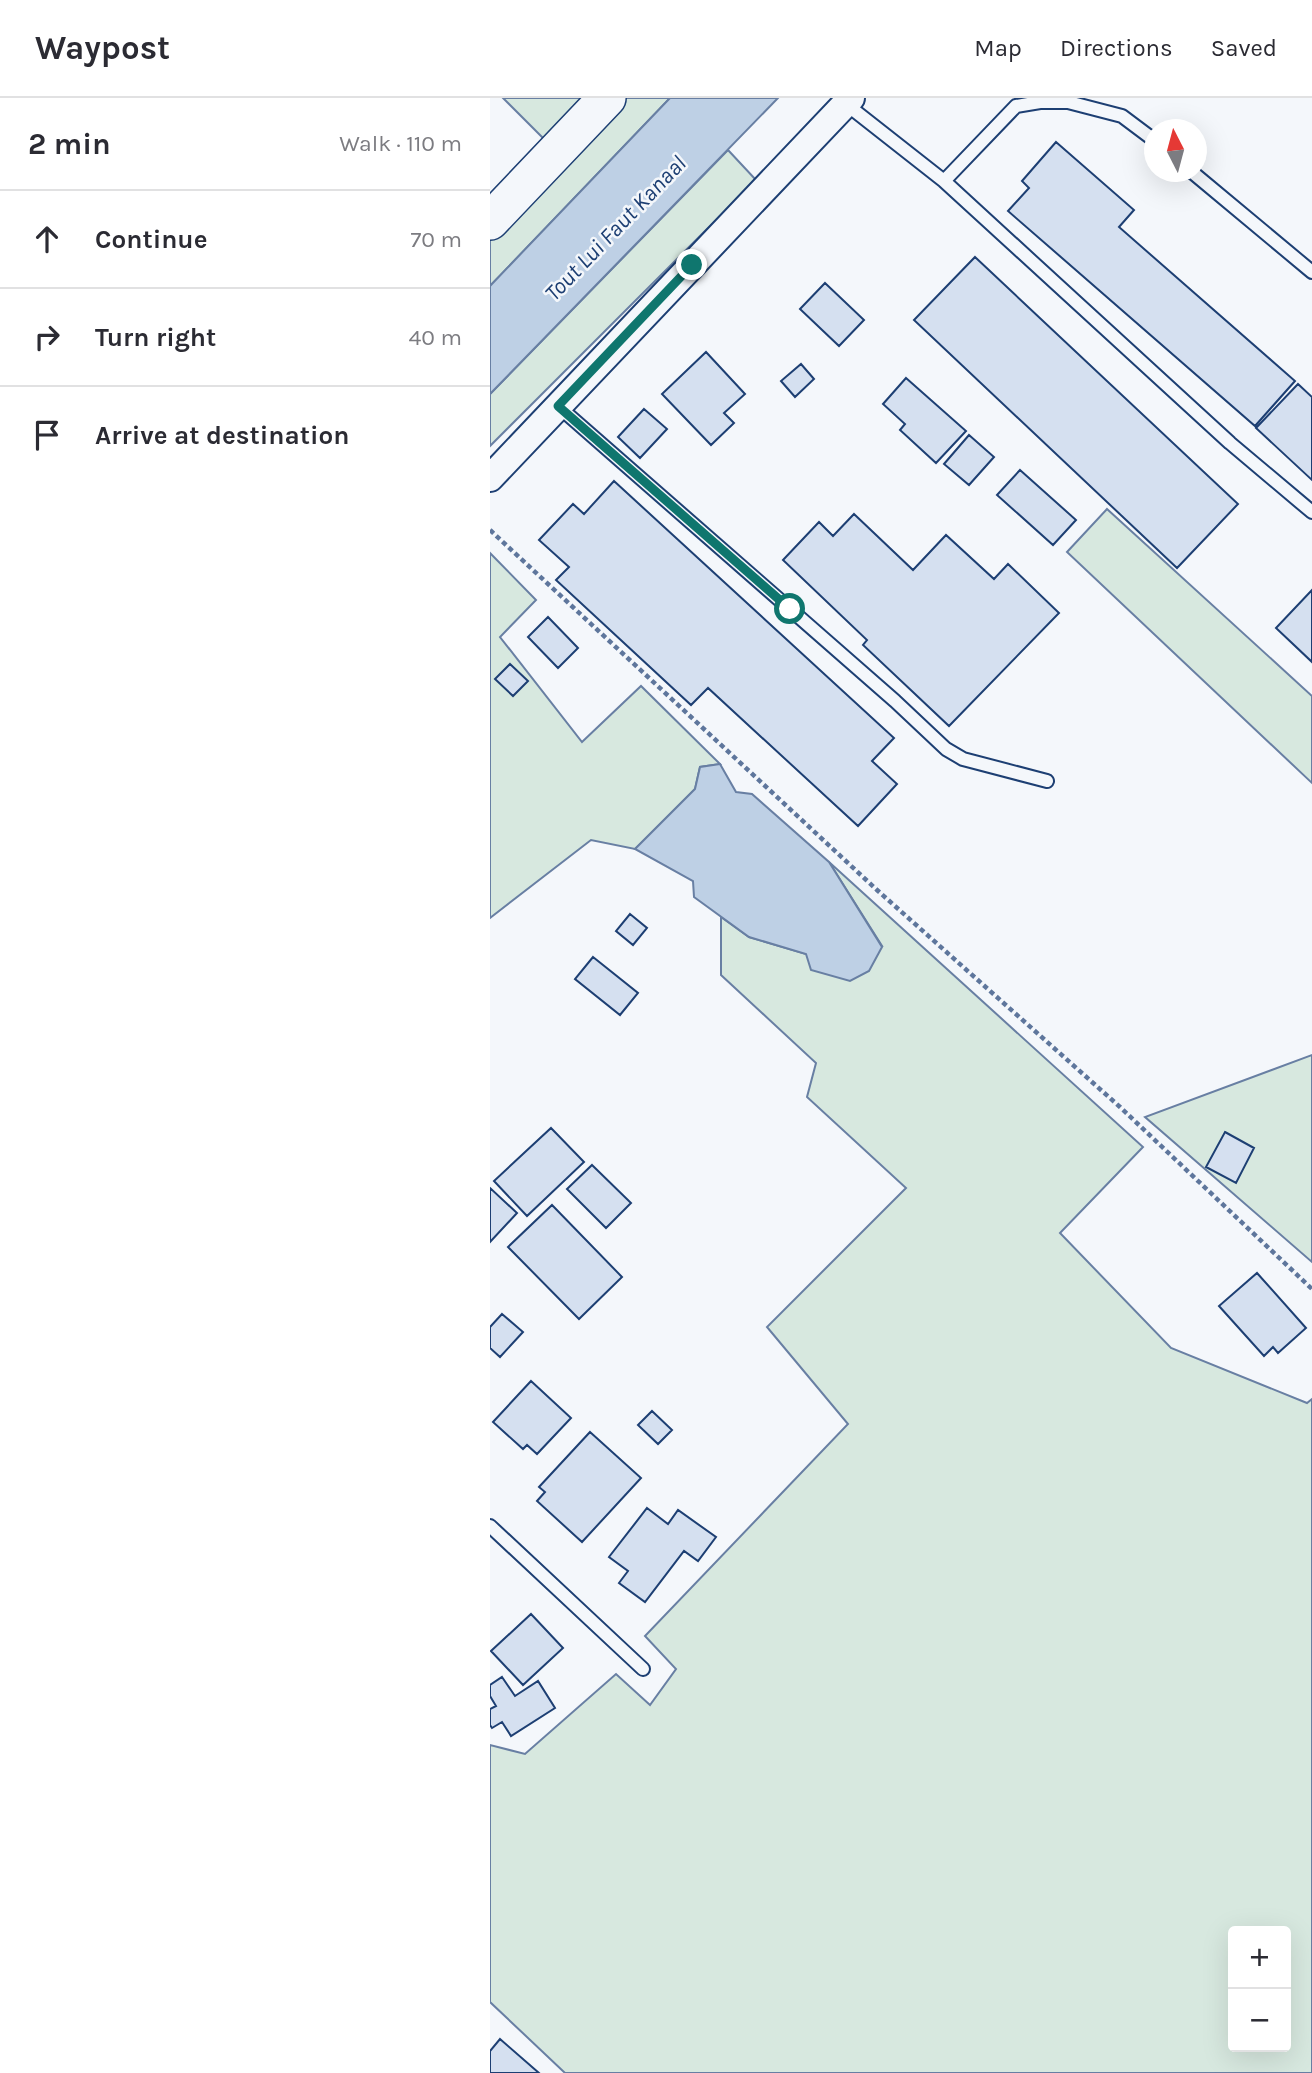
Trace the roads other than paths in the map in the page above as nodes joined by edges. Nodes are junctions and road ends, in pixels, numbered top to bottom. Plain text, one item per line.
1 (607, 98) edge
2 (848, 101) edge
3 (1144, 132) edge
4 (944, 181) junction
5 (1204, 182) edge
6 (490, 221) edge
7 (1312, 272) edge
8 (558, 406) junction
9 (490, 478) edge
10 (1312, 512) edge
11 (1047, 781) dead end
12 (490, 1526) edge
13 (643, 1669) dead end

1 - 6 street
2 - 4 lane
2 - 8 street
3 - 4 lane
4 - 10 lane
5 - 7 lane
8 - 9 street
8 - 11 lane
12 - 13 lane

